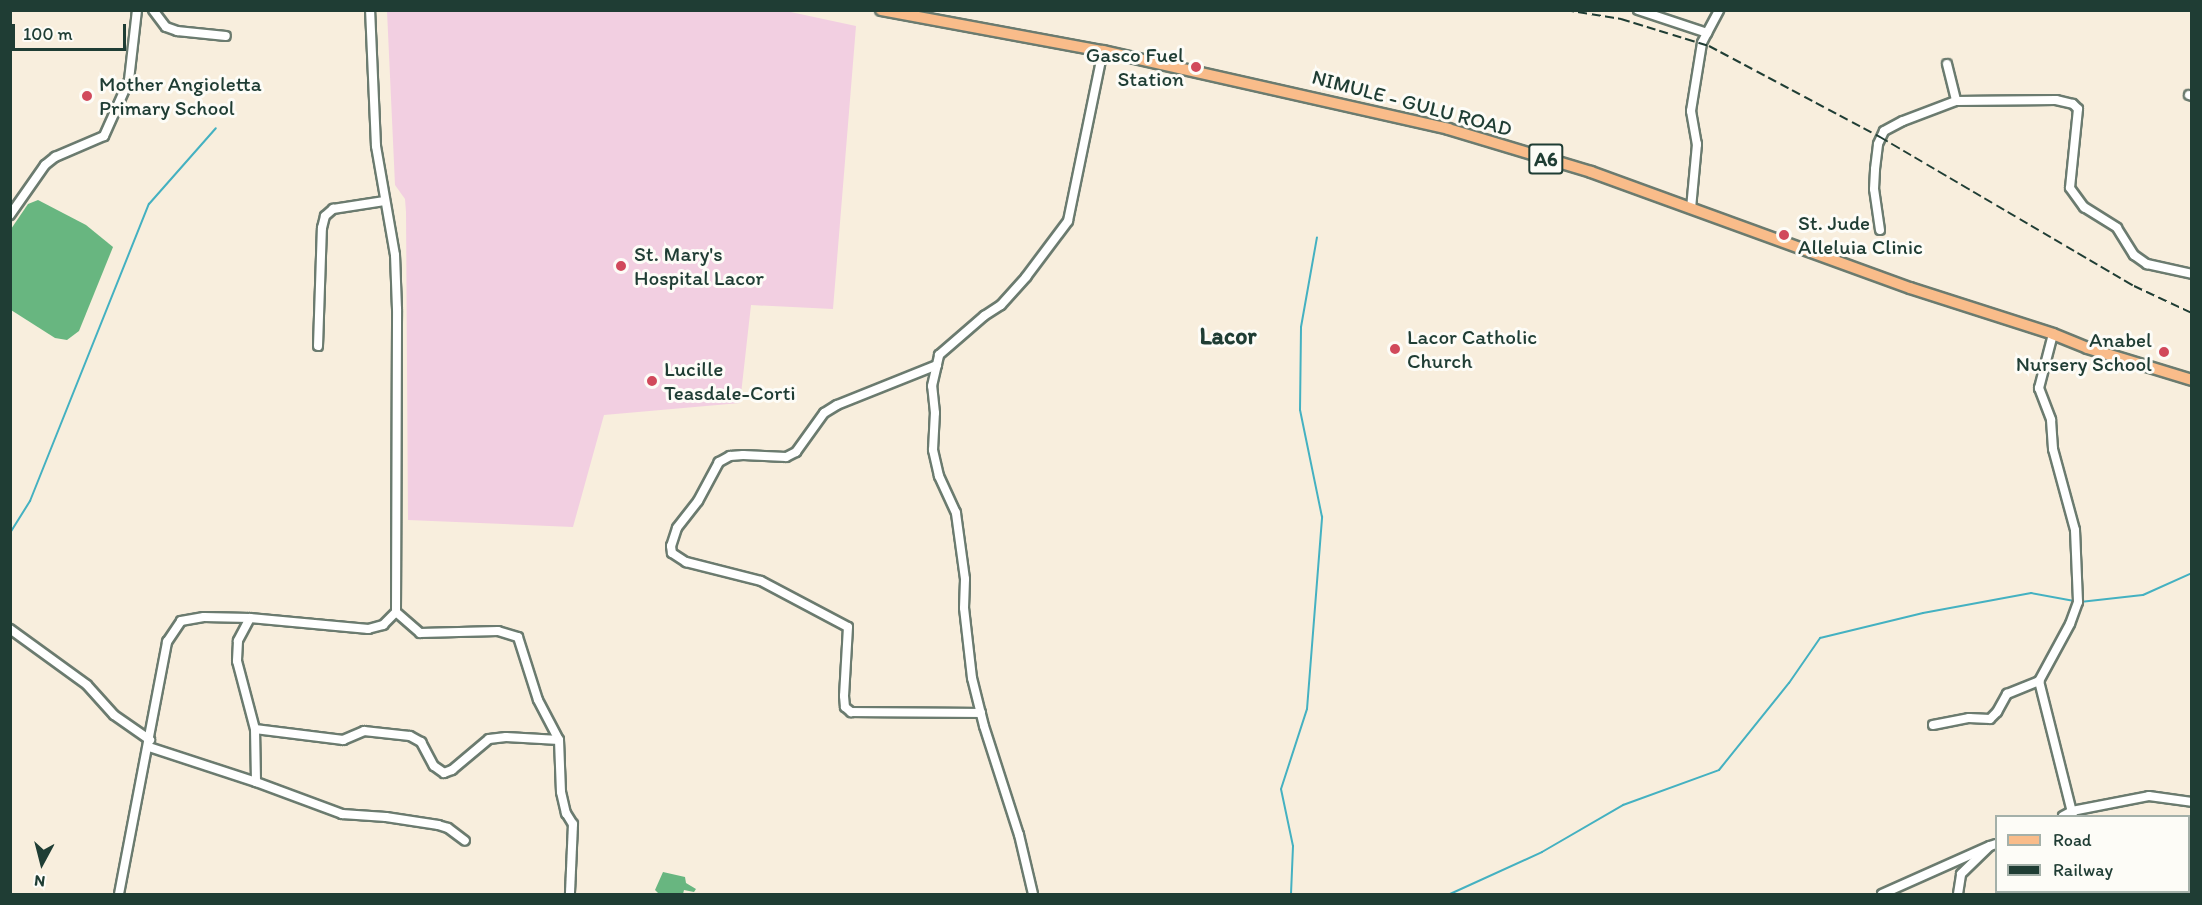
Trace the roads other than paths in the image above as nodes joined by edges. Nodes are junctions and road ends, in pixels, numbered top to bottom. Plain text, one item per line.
1 (137, 10) edge
2 (153, 10) edge
3 (370, 10) edge
4 (880, 10) edge
5 (1638, 10) edge
6 (1719, 10) edge
7 (1707, 33) junction
8 (226, 36) dead end
9 (1103, 51) junction
10 (1947, 64) dead end
11 (1956, 101) junction
12 (384, 201) junction
13 (1691, 208) junction
14 (10, 215) edge
15 (1880, 230) dead end
16 (2192, 274) edge
17 (2053, 334) junction
18 (318, 346) dead end
19 (937, 365) junction
20 (2192, 380) edge
21 (396, 612) junction
22 (250, 618) junction
23 (10, 628) edge
24 (2039, 681) junction
25 (981, 713) junction
26 (1933, 725) dead end
27 (255, 729) junction
28 (559, 740) junction
29 (149, 744) junction
30 (256, 782) junction
31 (2192, 802) edge
32 (2072, 814) edge
33 (465, 841) dead end
34 (1994, 845) edge
35 (119, 894) edge
36 (570, 894) edge
37 (1033, 894) edge
38 (1882, 894) edge
39 (1958, 894) edge

1 - 14 street
2 - 8 street
3 - 12 street
4 - 9 main road, NIMULE - GULU ROAD / A6
5 - 7 street
6 - 7 street
7 - 13 street
9 - 13 main road, NIMULE - GULU ROAD / A6
9 - 19 street
10 - 11 street
11 - 15 street
11 - 16 street
12 - 18 street
12 - 21 street
13 - 17 main road, NIMULE - GULU ROAD / A6
17 - 20 main road, NIMULE - GULU ROAD / A6
17 - 24 street
19 - 25 street
19 - 25 street
21 - 22 street
21 - 28 street
22 - 27 street
22 - 29 street
23 - 29 street
24 - 26 street
24 - 32 street
25 - 37 street
27 - 28 street
27 - 30 street
28 - 36 street
29 - 30 street
29 - 35 street
30 - 33 street
31 - 32 street
34 - 38 street
34 - 39 street

